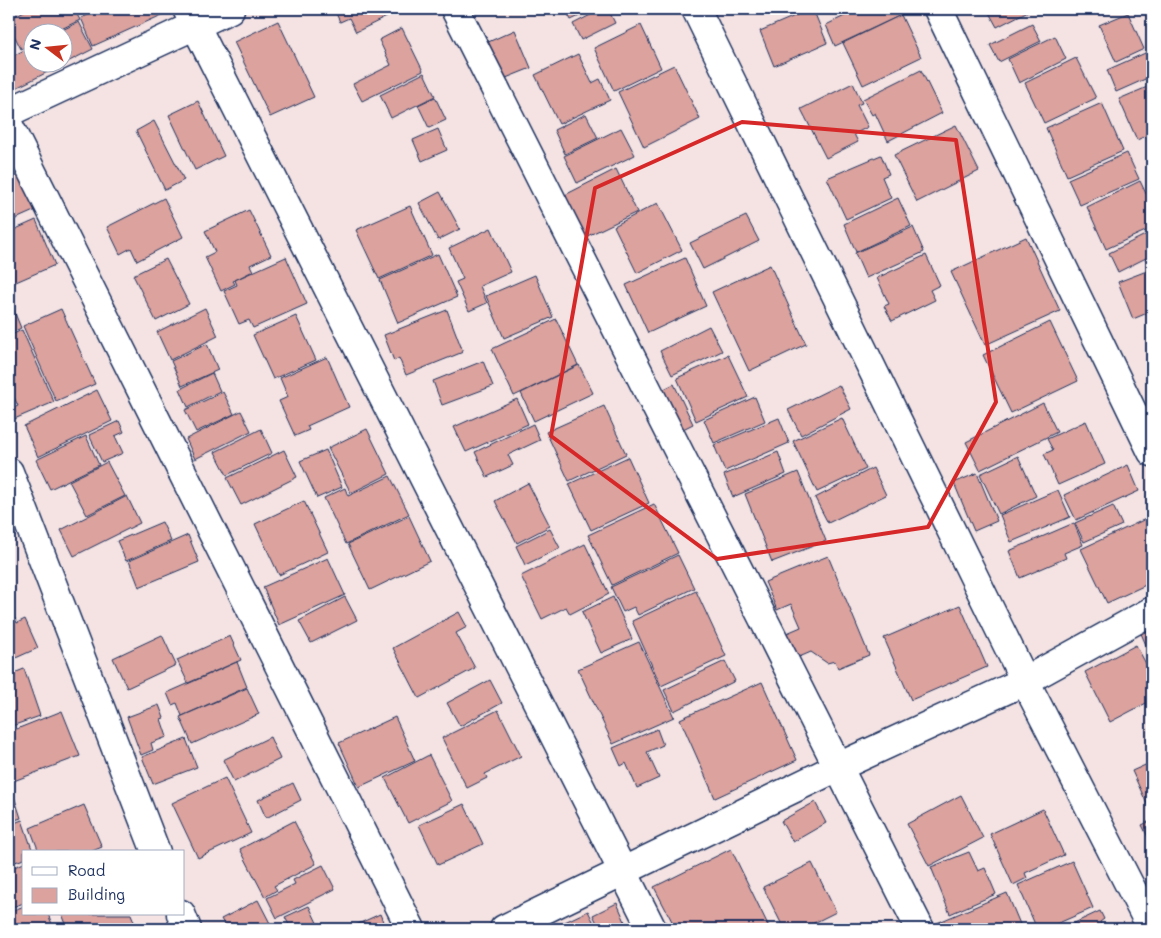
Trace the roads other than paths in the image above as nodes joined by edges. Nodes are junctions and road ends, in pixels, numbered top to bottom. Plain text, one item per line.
1 (230, 9) edge
2 (455, 9) edge
3 (696, 9) edge
4 (938, 9) edge
5 (192, 17) edge
6 (9, 112) edge
7 (9, 126) edge
8 (1152, 452) edge
9 (9, 472) edge
10 (1152, 611) edge
11 (1025, 681) junction
12 (838, 767) junction
13 (155, 850) edge
14 (623, 871) junction
15 (182, 916) edge
16 (186, 929) edge
17 (411, 929) edge
18 (504, 929) edge
19 (652, 929) edge
20 (920, 929) edge
21 (1152, 929) edge

1 - 5 street
2 - 12 street
3 - 11 street
4 - 8 street
5 - 6 street
5 - 14 street
7 - 17 street
9 - 13 street
10 - 11 street
11 - 12 street
11 - 21 street
12 - 14 street
12 - 20 street
14 - 18 street
14 - 19 street
15 - 16 street

